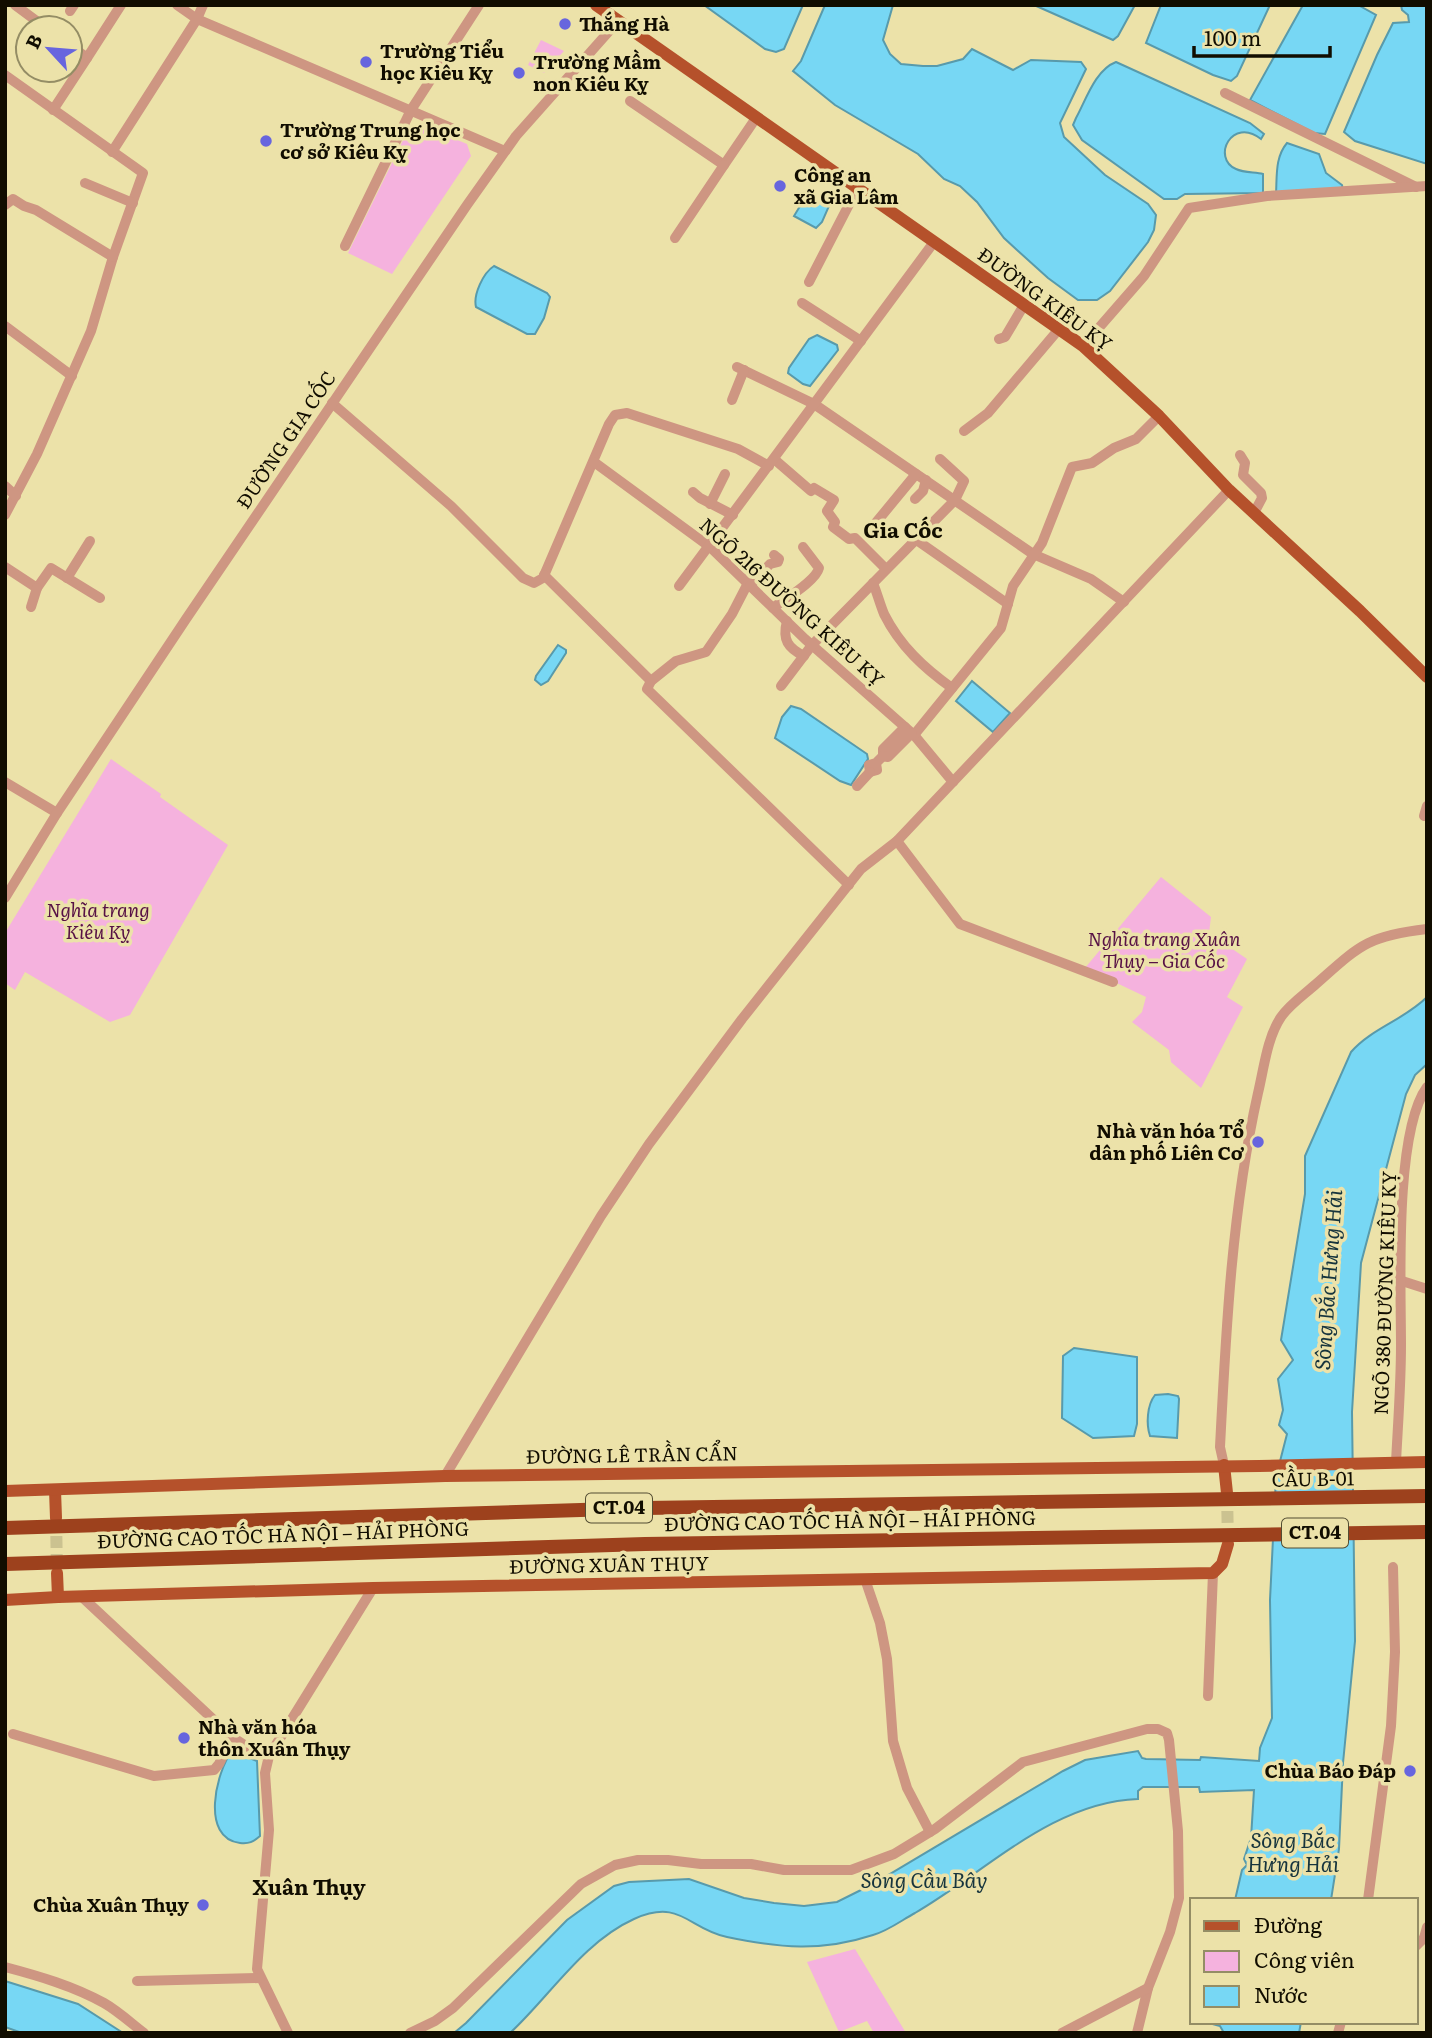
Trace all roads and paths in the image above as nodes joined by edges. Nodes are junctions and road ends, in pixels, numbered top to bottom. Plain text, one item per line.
1 (121, 5) edge
2 (177, 5) edge
3 (203, 5) edge
4 (479, 5) edge
5 (596, 5) edge
6 (197, 19) junction
7 (619, 20) junction
8 (84, 56) edge
9 (87, 58) junction
10 (5, 75) edge
11 (1225, 93) dead end
12 (630, 102) dead end
13 (53, 110) junction
14 (411, 110) junction
15 (756, 118) junction
16 (505, 151) junction
17 (112, 152) junction
18 (724, 164) junction
19 (85, 183) dead end
20 (1422, 187) edge
21 (857, 189) junction
22 (133, 204) junction
23 (5, 205) edge
24 (675, 238) dead end
25 (934, 242) junction
26 (345, 246) dead end
27 (113, 257) junction
28 (809, 282) dead end
29 (802, 303) dead end
30 (1024, 305) junction
31 (5, 326) edge
32 (1059, 329) junction
33 (999, 338) dead end
34 (861, 341) junction
35 (1083, 346) junction
36 (72, 376) junction
37 (732, 400) dead end
38 (332, 403) junction
39 (814, 404) junction
40 (1159, 416) junction
41 (964, 431) dead end
42 (1240, 455) dead end
43 (940, 459) dead end
44 (594, 462) junction
45 (772, 462) junction
46 (725, 474) dead end
47 (916, 474) junction
48 (926, 480) junction
49 (5, 486) edge
50 (1229, 490) junction
51 (693, 492) dead end
52 (16, 496) junction
53 (915, 499) dead end
54 (955, 500) junction
55 (710, 503) junction
56 (1254, 513) junction
57 (5, 515) edge
58 (733, 515) junction
59 (874, 525) dead end
60 (915, 539) junction
61 (90, 541) dead end
62 (710, 547) junction
63 (803, 547) dead end
64 (1034, 554) junction
65 (774, 555) dead end
66 (5, 567) edge
67 (886, 569) junction
68 (544, 575) junction
69 (68, 578) junction
70 (873, 583) junction
71 (749, 584) junction
72 (679, 586) dead end
73 (37, 588) junction
74 (100, 598) dead end
75 (1124, 602) junction
76 (1008, 604) junction
77 (31, 607) dead end
78 (773, 608) junction
79 (787, 621) junction
80 (812, 645) junction
81 (804, 656) junction
82 (1427, 677) edge
83 (651, 681) junction
84 (781, 686) dead end
85 (952, 688) junction
86 (910, 731) junction
87 (5, 782) edge
88 (953, 782) junction
89 (857, 786) dead end
90 (57, 813) junction
91 (897, 841) junction
92 (849, 885) junction
93 (5, 898) edge
94 (1427, 929) edge
95 (1113, 982) dead end
96 (1427, 1087) edge
97 (1399, 1280) junction
98 (1427, 1289) edge
99 (1396, 1462) junction
100 (1427, 1462) edge
101 (1224, 1465) junction
102 (445, 1476) junction
103 (55, 1490) junction
104 (5, 1491) edge
105 (1230, 1496) junction
106 (1427, 1496) edge
107 (56, 1518) tunnel mouth
108 (5, 1528) edge
109 (1427, 1532) edge
110 (1231, 1539) junction
111 (632, 1544) junction
112 (5, 1564) edge
113 (1393, 1567) dead end
114 (5, 1570) edge
115 (58, 1573) tunnel mouth
116 (1213, 1573) junction
117 (865, 1579) junction
118 (373, 1588) junction
119 (81, 1596) junction
120 (58, 1597) junction
121 (5, 1600) edge
122 (1209, 1696) dead end
123 (13, 1734) dead end
124 (232, 1737) junction
125 (269, 1756) junction
126 (930, 1832) junction
127 (1368, 1898) edge
128 (1427, 1927) edge
129 (1418, 1944) edge
130 (5, 1967) edge
131 (260, 1978) junction
132 (137, 1981) dead end
133 (1148, 1988) junction
134 (144, 2033) edge
135 (288, 2033) edge
136 (410, 2033) edge
137 (1062, 2033) edge
138 (1137, 2033) edge

1 - 9 street
2 - 6 street
3 - 6 street
4 - 14 street
5 - 7 main road, ĐƯỜNG KIÊU KỴ
6 - 14 street
6 - 17 street
7 - 15 main road, ĐƯỜNG KIÊU KỴ
7 - 16 street, ĐƯỜNG GIA CỐC
8 - 9 street
9 - 13 street
10 - 13 street
11 - 20 street
12 - 18 street
13 - 17 street
14 - 16 street
14 - 26 street
15 - 18 street
15 - 21 main road, ĐƯỜNG KIÊU KỴ
16 - 38 street, ĐƯỜNG GIA CỐC
17 - 22 street
18 - 24 street
19 - 22 street
20 - 35 street
21 - 25 main road, ĐƯỜNG KIÊU KỴ
21 - 28 street
22 - 27 street
23 - 27 street
25 - 30 main road, ĐƯỜNG KIÊU KỴ
25 - 34 street
27 - 36 street
29 - 34 street
30 - 32 main road, ĐƯỜNG KIÊU KỴ
30 - 33 street
31 - 36 street
32 - 35 main road, ĐƯỜNG KIÊU KỴ
32 - 41 street
34 - 39 street
35 - 40 main road, ĐƯỜNG KIÊU KỴ
36 - 52 street
37 - 39 street
38 - 68 street
38 - 90 street, ĐƯỜNG GIA CỐC
39 - 45 street
39 - 47 street
40 - 50 main road, ĐƯỜNG KIÊU KỴ
40 - 64 street
42 - 56 street
43 - 54 street
44 - 45 street
44 - 62 street, NGÕ 216 ĐƯỜNG KIÊU KỴ
44 - 68 street
45 - 58 street
45 - 67 street
46 - 55 street
47 - 48 street
47 - 59 street
48 - 53 street
48 - 54 street
49 - 52 street
50 - 56 main road, ĐƯỜNG KIÊU KỴ
50 - 75 street
51 - 55 street
52 - 57 street
54 - 60 street
54 - 64 street
55 - 58 street
56 - 82 main road, ĐƯỜNG KIÊU KỴ
58 - 62 street
60 - 67 street
60 - 76 street
61 - 69 street
62 - 71 street, NGÕ 216 ĐƯỜNG KIÊU KỴ
62 - 72 street
63 - 78 street
64 - 75 street
64 - 76 street
65 - 71 street
66 - 73 street
67 - 70 street
68 - 83 street
69 - 73 street
69 - 74 street
70 - 80 street
70 - 85 street
71 - 78 street, NGÕ 216 ĐƯỜNG KIÊU KỴ
71 - 83 street
73 - 77 street
75 - 88 street
76 - 85 street
78 - 79 street, NGÕ 216 ĐƯỜNG KIÊU KỴ
79 - 80 street, NGÕ 216 ĐƯỜNG KIÊU KỴ
79 - 81 street
80 - 81 street
80 - 86 street, NGÕ 216 ĐƯỜNG KIÊU KỴ
81 - 84 street
83 - 92 street
85 - 86 street
86 - 88 street, NGÕ 216 ĐƯỜNG KIÊU KỴ
86 - 89 street
87 - 90 street
88 - 91 street
90 - 93 street, ĐƯỜNG GIA CỐC
91 - 92 street
91 - 95 street
92 - 102 street
94 - 101 street
96 - 97 street, NGÕ 380 ĐƯỜNG KIÊU KỴ
97 - 98 street
97 - 99 street, NGÕ 380 ĐƯỜNG KIÊU KỴ
99 - 100 main road, ĐƯỜNG LÊ TRẦN CẨN
99 - 101 main road, ĐƯỜNG LÊ TRẦN CẨN
101 - 102 main road, ĐƯỜNG LÊ TRẦN CẨN
101 - 105 main road
102 - 103 main road, ĐƯỜNG LÊ TRẦN CẨN
103 - 104 main road, ĐƯỜNG LÊ TRẦN CẨN
103 - 107 main road
105 - 106 highway, CẦU B-01 / CT.04
105 - 108 highway, ĐƯỜNG CAO TỐC HÀ NỘI – HẢI PHÒNG / CT.04
109 - 110 highway, CT.04
110 - 111 highway, ĐƯỜNG CAO TỐC HÀ NỘI – HẢI PHÒNG / CT.04
110 - 116 main road
111 - 112 highway, ĐƯỜNG CAO TỐC HÀ NỘI – HẢI PHÒNG / CT.04
111 - 114 highway
113 - 127 street
115 - 120 main road
116 - 117 main road, ĐƯỜNG XUÂN THỤY
116 - 122 street
117 - 118 main road, ĐƯỜNG XUÂN THỤY
117 - 126 street
118 - 119 main road, ĐƯỜNG XUÂN THỤY
118 - 125 street
119 - 120 main road, ĐƯỜNG XUÂN THỤY
119 - 124 street
120 - 121 main road, ĐƯỜNG XUÂN THỤY
123 - 124 street
124 - 125 street
125 - 131 street
126 - 133 street
126 - 136 street
128 - 129 street
130 - 134 street
131 - 132 street
131 - 135 street
133 - 137 street
133 - 138 street

